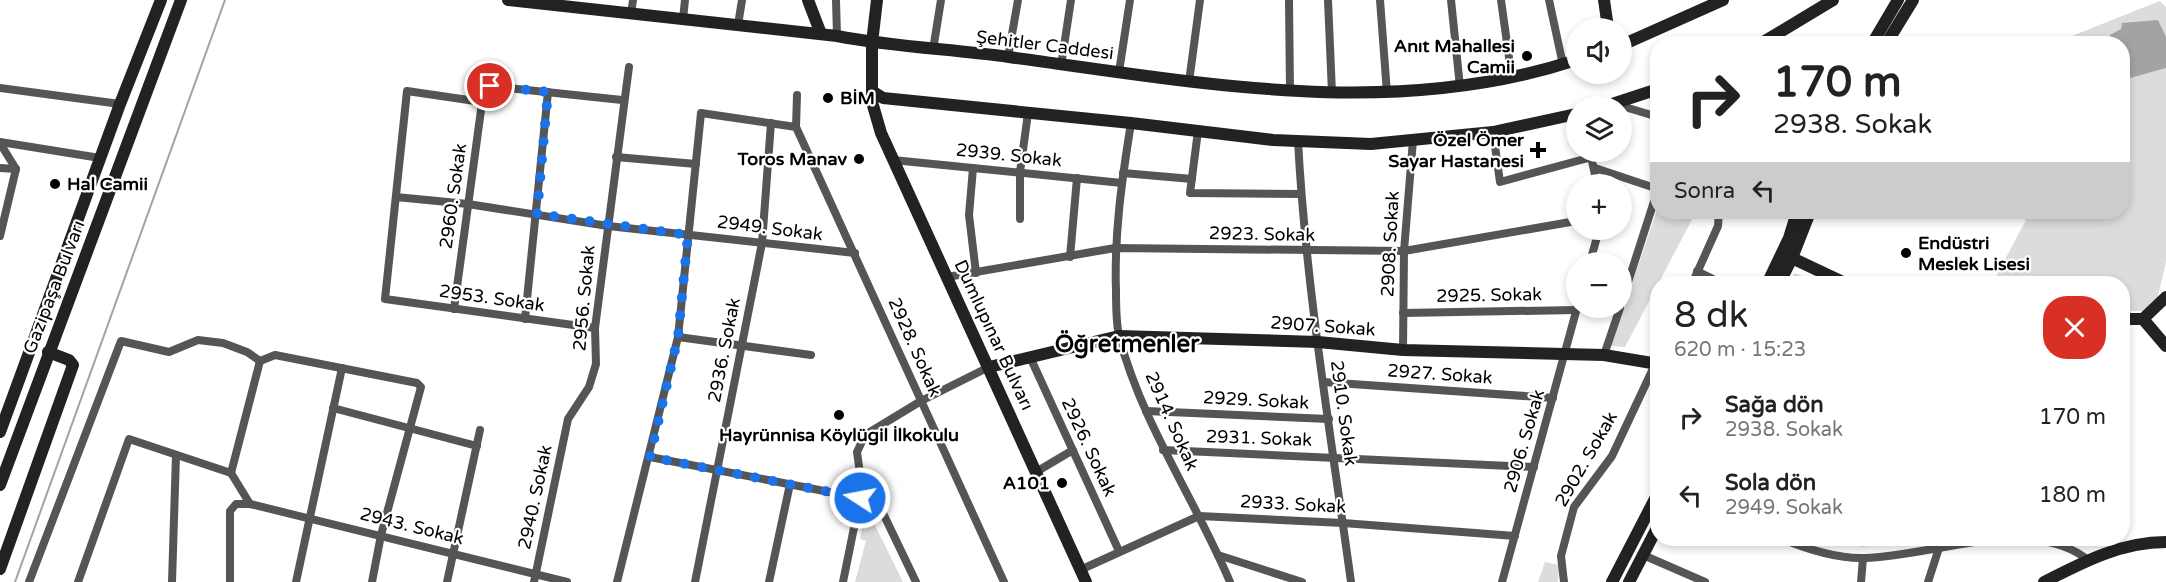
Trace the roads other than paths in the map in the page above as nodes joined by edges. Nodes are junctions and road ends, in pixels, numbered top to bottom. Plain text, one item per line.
1 (161, 0) edge
2 (181, 0) edge
3 (508, 0) edge
4 (633, 0) edge
5 (686, 0) edge
6 (742, 0) edge
7 (808, 0) edge
8 (836, 0) edge
9 (878, 0) edge
10 (941, 0) edge
11 (1018, 0) edge
12 (1071, 0) edge
13 (1130, 0) edge
14 (1200, 0) edge
15 (1289, 0) edge
16 (1328, 0) edge
17 (1380, 0) edge
18 (1451, 0) edge
19 (1501, 0) edge
20 (1550, 0) edge
21 (1604, 0) edge
22 (1723, 0) edge
23 (1833, 0) edge
24 (1898, 0) edge
25 (1913, 0) edge
26 (529, 1) edge
27 (584, 4) edge
28 (632, 14) junction
29 (1607, 18) edge
30 (683, 19) junction
31 (738, 25) junction
32 (821, 34) junction
33 (837, 36) junction
34 (1773, 36) edge
35 (1877, 36) edge
36 (1891, 36) edge
37 (1632, 41) edge
38 (872, 43) junction
39 (933, 50) junction
40 (1008, 57) junction
41 (1566, 64) edge
42 (1563, 65) junction
43 (1061, 66) junction
44 (628, 67) dead end
45 (1119, 72) junction
46 (1512, 79) junction
47 (1188, 82) junction
48 (1460, 87) junction
49 (0, 88) edge
50 (1290, 91) junction
51 (548, 92) junction
52 (1650, 92) edge
53 (1332, 93) junction
54 (1387, 93) junction
55 (797, 95) dead end
56 (872, 97) junction
57 (1632, 98) edge
58 (622, 100) junction
59 (482, 102) junction
60 (120, 104) junction
61 (1632, 110) edge
62 (1028, 112) junction
63 (1650, 115) edge
64 (1566, 116) edge
65 (771, 123) junction
66 (1131, 123) junction
67 (796, 127) junction
68 (1198, 131) junction
69 (1493, 132) junction
70 (1413, 140) junction
71 (1298, 141) junction
72 (0, 143) edge
73 (616, 157) junction
74 (100, 158) junction
75 (893, 160) junction
76 (1566, 162) edge
77 (1593, 162) edge
78 (696, 164) junction
79 (0, 168) edge
80 (974, 168) junction
81 (1595, 168) junction
82 (16, 170) junction
83 (1020, 172) junction
84 (1123, 172) junction
85 (1596, 174) edge
86 (1077, 178) junction
87 (1192, 179) junction
88 (1122, 183) junction
89 (1650, 186) edge
90 (1301, 194) junction
91 (396, 197) junction
92 (468, 204) junction
93 (537, 214) junction
94 (1650, 214) edge
95 (1020, 219) dead end
96 (1718, 219) edge
97 (1795, 219) edge
98 (1807, 219) edge
99 (1566, 223) edge
100 (608, 226) junction
101 (688, 235) junction
102 (0, 236) edge
103 (762, 243) junction
104 (1115, 248) junction
105 (1404, 251) junction
106 (1309, 252) junction
107 (855, 253) junction
108 (1070, 257) junction
109 (1792, 258) junction
110 (1632, 270) edge
111 (1697, 272) junction
112 (976, 273) junction
113 (1695, 276) edge
114 (1705, 276) edge
115 (1771, 276) edge
116 (1783, 276) edge
117 (1829, 276) edge
118 (947, 277) junction
119 (2166, 297) edge
120 (454, 309) junction
121 (1566, 309) edge
122 (1403, 313) junction
123 (1574, 318) edge
124 (1617, 318) edge
125 (525, 319) junction
126 (2130, 319) edge
127 (2143, 319) junction
128 (595, 328) junction
129 (1119, 336) junction
130 (678, 337) junction
131 (1317, 342) junction
132 (2166, 345) edge
133 (743, 348) junction
134 (1403, 350) junction
135 (48, 352) junction
136 (811, 355) dead end
137 (1566, 355) junction
138 (1604, 355) junction
139 (1030, 357) junction
140 (1650, 360) edge
141 (260, 361) junction
142 (989, 367) junction
143 (342, 368) junction
144 (1650, 376) edge
145 (1323, 382) junction
146 (1554, 398) junction
147 (921, 400) junction
148 (333, 408) junction
149 (1146, 411) junction
150 (568, 419) joint
151 (1329, 419) junction
152 (411, 429) junction
153 (480, 430) dead end
154 (0, 432) edge
155 (477, 446) junction
156 (1072, 450) junction
157 (1163, 450) junction
158 (176, 454) junction
159 (650, 457) junction
160 (1334, 457) junction
161 (1534, 466) junction
162 (716, 471) junction
163 (1036, 472) junction
164 (231, 473) junction
165 (790, 484) junction
166 (0, 485) edge
167 (862, 488) junction
168 (860, 498) junction
169 (249, 504) junction
170 (1650, 508) edge
171 (1199, 516) junction
172 (309, 518) junction
173 (1343, 523) junction
174 (381, 535) junction
175 (1515, 536) junction
176 (1650, 541) edge
177 (2166, 542) edge
178 (1808, 546) edge
179 (1951, 546) edge
180 (2062, 546) edge
181 (1940, 548) junction
182 (1119, 551) junction
183 (453, 553) junction
184 (1218, 555) junction
185 (1643, 555) junction
186 (1863, 558) junction
187 (2088, 560) junction
188 (0, 569) edge
189 (1080, 570) junction
190 (534, 578) edge
191 (2048, 581) edge
192 (29, 582) edge
193 (78, 582) edge
194 (172, 582) edge
195 (230, 582) edge
196 (296, 582) edge
197 (372, 582) edge
198 (447, 582) edge
199 (567, 582) edge
200 (617, 582) edge
201 (695, 582) edge
202 (769, 582) edge
203 (843, 582) edge
204 (916, 582) edge
205 (1004, 582) edge
206 (1086, 582) edge
207 (1230, 582) edge
208 (1302, 582) edge
209 (1351, 582) edge
210 (1502, 582) edge
211 (1564, 582) edge
212 (1612, 582) edge
213 (1629, 582) edge
214 (1705, 582) edge
215 (1861, 582) edge
216 (1928, 582) edge

1 - 60 street, Gazipaşa Bulvarı
2 - 135 street, Gazipaşa Bulvarı
3 - 26 street, Şehitler Caddesi
4 - 28 street
5 - 30 street
6 - 31 street
7 - 32 street
8 - 33 street
9 - 38 street, Dumlupınar Bulvarı
10 - 39 street
11 - 40 street
12 - 43 street
13 - 45 street
14 - 47 street
15 - 50 street
16 - 53 street
17 - 54 street
18 - 48 street
19 - 46 street
20 - 42 street
21 - 29 street
22 - 37 street
23 - 34 street
24 - 35 street
25 - 36 street
26 - 27 street, Şehitler Caddesi
27 - 28 street, Şehitler Caddesi
28 - 30 street, Şehitler Caddesi
30 - 31 street, Şehitler Caddesi
31 - 32 street, Şehitler Caddesi
32 - 33 street, Şehitler Caddesi
33 - 38 street, Şehitler Caddesi
38 - 39 street, Şehitler Caddesi
38 - 56 street, Dumlupınar Bulvarı
39 - 40 street, Şehitler Caddesi
40 - 43 street, Şehitler Caddesi
41 - 42 street, Şehitler Caddesi
42 - 46 street, Şehitler Caddesi
43 - 45 street, Şehitler Caddesi
44 - 58 street, 2956. Sokak
45 - 47 street, Şehitler Caddesi
46 - 48 street, Şehitler Caddesi
47 - 50 street, Şehitler Caddesi
48 - 54 street, Şehitler Caddesi
49 - 60 street
50 - 53 street, Şehitler Caddesi
51 - 58 street
51 - 59 street, 2960. Sokak
51 - 93 street
52 - 57 street
53 - 54 street, Şehitler Caddesi
55 - 67 street, 2928. Sokak
56 - 62 street
56 - 75 street, Dumlupınar Bulvarı
58 - 73 street, 2956. Sokak
59 - 91 street
59 - 92 street, 2960. Sokak
60 - 74 street, Gazipaşa Bulvarı
61 - 63 street
62 - 66 street
62 - 83 street
64 - 69 street
65 - 67 street
65 - 78 street
65 - 103 street, 2936. Sokak
66 - 68 street
66 - 84 street, 2914. Sokak
67 - 107 street, 2928. Sokak
68 - 71 street
68 - 87 street
69 - 70 street
69 - 76 street
70 - 71 street
70 - 105 street, 2908. Sokak
71 - 90 street, 2910. Sokak
72 - 74 street
72 - 82 street
73 - 78 street
73 - 100 street, 2956. Sokak
74 - 154 street, Gazipaşa Bulvarı
75 - 80 street, 2939. Sokak
75 - 118 street, Dumlupınar Bulvarı
77 - 81 street
78 - 101 street
79 - 82 street
80 - 83 street, 2939. Sokak
80 - 112 street
81 - 85 street
81 - 89 street
82 - 102 street
83 - 86 street, 2939. Sokak
83 - 95 street
84 - 87 street
84 - 88 street, 2914. Sokak
86 - 88 street, 2939. Sokak
86 - 108 street
87 - 90 street
88 - 104 street, 2914. Sokak
90 - 106 street, 2910. Sokak
91 - 92 street, 2949. Sokak
91 - 120 street, 2953. Sokak
92 - 93 street, 2949. Sokak
92 - 120 street, 2960. Sokak
93 - 100 street, 2949. Sokak
93 - 125 street
94 - 110 street
96 - 111 street
97 - 115 street
98 - 109 street
99 - 105 street, 2923. Sokak
100 - 101 street, 2949. Sokak
100 - 128 street, 2956. Sokak
101 - 103 street, 2949. Sokak
101 - 130 street
103 - 107 street, 2949. Sokak
103 - 133 street, 2936. Sokak
104 - 106 street, 2923. Sokak
104 - 108 street, 2923. Sokak
104 - 129 street, 2914. Sokak
105 - 106 street, 2923. Sokak
105 - 122 street, 2908. Sokak
106 - 131 street, 2910. Sokak
107 - 147 street, 2928. Sokak
108 - 112 street, 2923. Sokak
109 - 116 street
109 - 117 street
111 - 113 street
111 - 114 street
112 - 118 street, 2923. Sokak
118 - 142 street, Dumlupınar Bulvarı
119 - 127 street
120 - 125 street, 2953. Sokak
121 - 122 street, 2925. Sokak
122 - 134 street, 2908. Sokak
123 - 137 street, 2906. Sokak
124 - 138 street
125 - 128 street, 2953. Sokak
126 - 127 street
127 - 132 street
128 - 150 street, 2956. Sokak
129 - 131 street, 2907. Sokak
129 - 139 street, 2907. Sokak
129 - 149 street, 2914. Sokak
130 - 133 street
130 - 159 street
131 - 134 street, 2907. Sokak
131 - 145 street, 2910. Sokak
133 - 136 street
133 - 162 street, 2936. Sokak
134 - 137 street, 2907. Sokak
135 - 166 street, Gazipaşa Bulvarı
135 - 188 street
137 - 138 street, 2907. Sokak
137 - 146 street, 2906. Sokak
138 - 140 street, 2907. Sokak
139 - 142 street, 2907. Sokak
139 - 156 street, 2926. Sokak
141 - 143 street
141 - 164 street
141 - 192 street
142 - 147 street
142 - 163 street, Dumlupınar Bulvarı
143 - 148 street
143 - 152 street
144 - 211 street, 2902. Sokak
145 - 146 street, 2927. Sokak
145 - 151 street, 2910. Sokak
146 - 161 street, 2906. Sokak
147 - 167 street
147 - 205 street, 2928. Sokak
148 - 152 street
148 - 172 street
149 - 151 street, 2929. Sokak
149 - 157 street, 2914. Sokak
150 - 190 street, 2940. Sokak
151 - 160 street, 2910. Sokak
152 - 155 street
152 - 174 street
153 - 155 street
155 - 183 street
156 - 163 street
156 - 182 street, 2926. Sokak
157 - 160 street, 2931. Sokak
157 - 171 street, 2914. Sokak
158 - 164 street
158 - 193 street
158 - 194 street
159 - 162 street
159 - 200 street
160 - 161 street, 2931. Sokak
160 - 173 street, 2910. Sokak
161 - 175 street, 2906. Sokak
162 - 165 street
162 - 201 street, 2936. Sokak
163 - 189 street, Dumlupınar Bulvarı
164 - 169 street
165 - 168 street
165 - 202 street
167 - 168 street
167 - 204 street
168 - 203 street
169 - 172 street, 2943. Sokak
169 - 195 street
170 - 212 street
171 - 173 street, 2933. Sokak
171 - 182 street, 2933. Sokak
171 - 184 street, 2914. Sokak
172 - 174 street, 2943. Sokak
172 - 196 street
173 - 175 street, 2933. Sokak
173 - 209 street, 2910. Sokak
174 - 183 street, 2943. Sokak
174 - 197 street
175 - 210 street, 2906. Sokak
176 - 185 street
177 - 187 street
178 - 186 street
179 - 181 street
180 - 187 street
181 - 186 street
181 - 216 street
182 - 189 street, 2933. Sokak
183 - 190 street, 2943. Sokak
183 - 198 street
184 - 207 street, 2914. Sokak
184 - 208 street
185 - 213 street
185 - 214 street
186 - 215 street
187 - 191 street
189 - 206 street, Dumlupınar Bulvarı
190 - 199 street, 2943. Sokak

